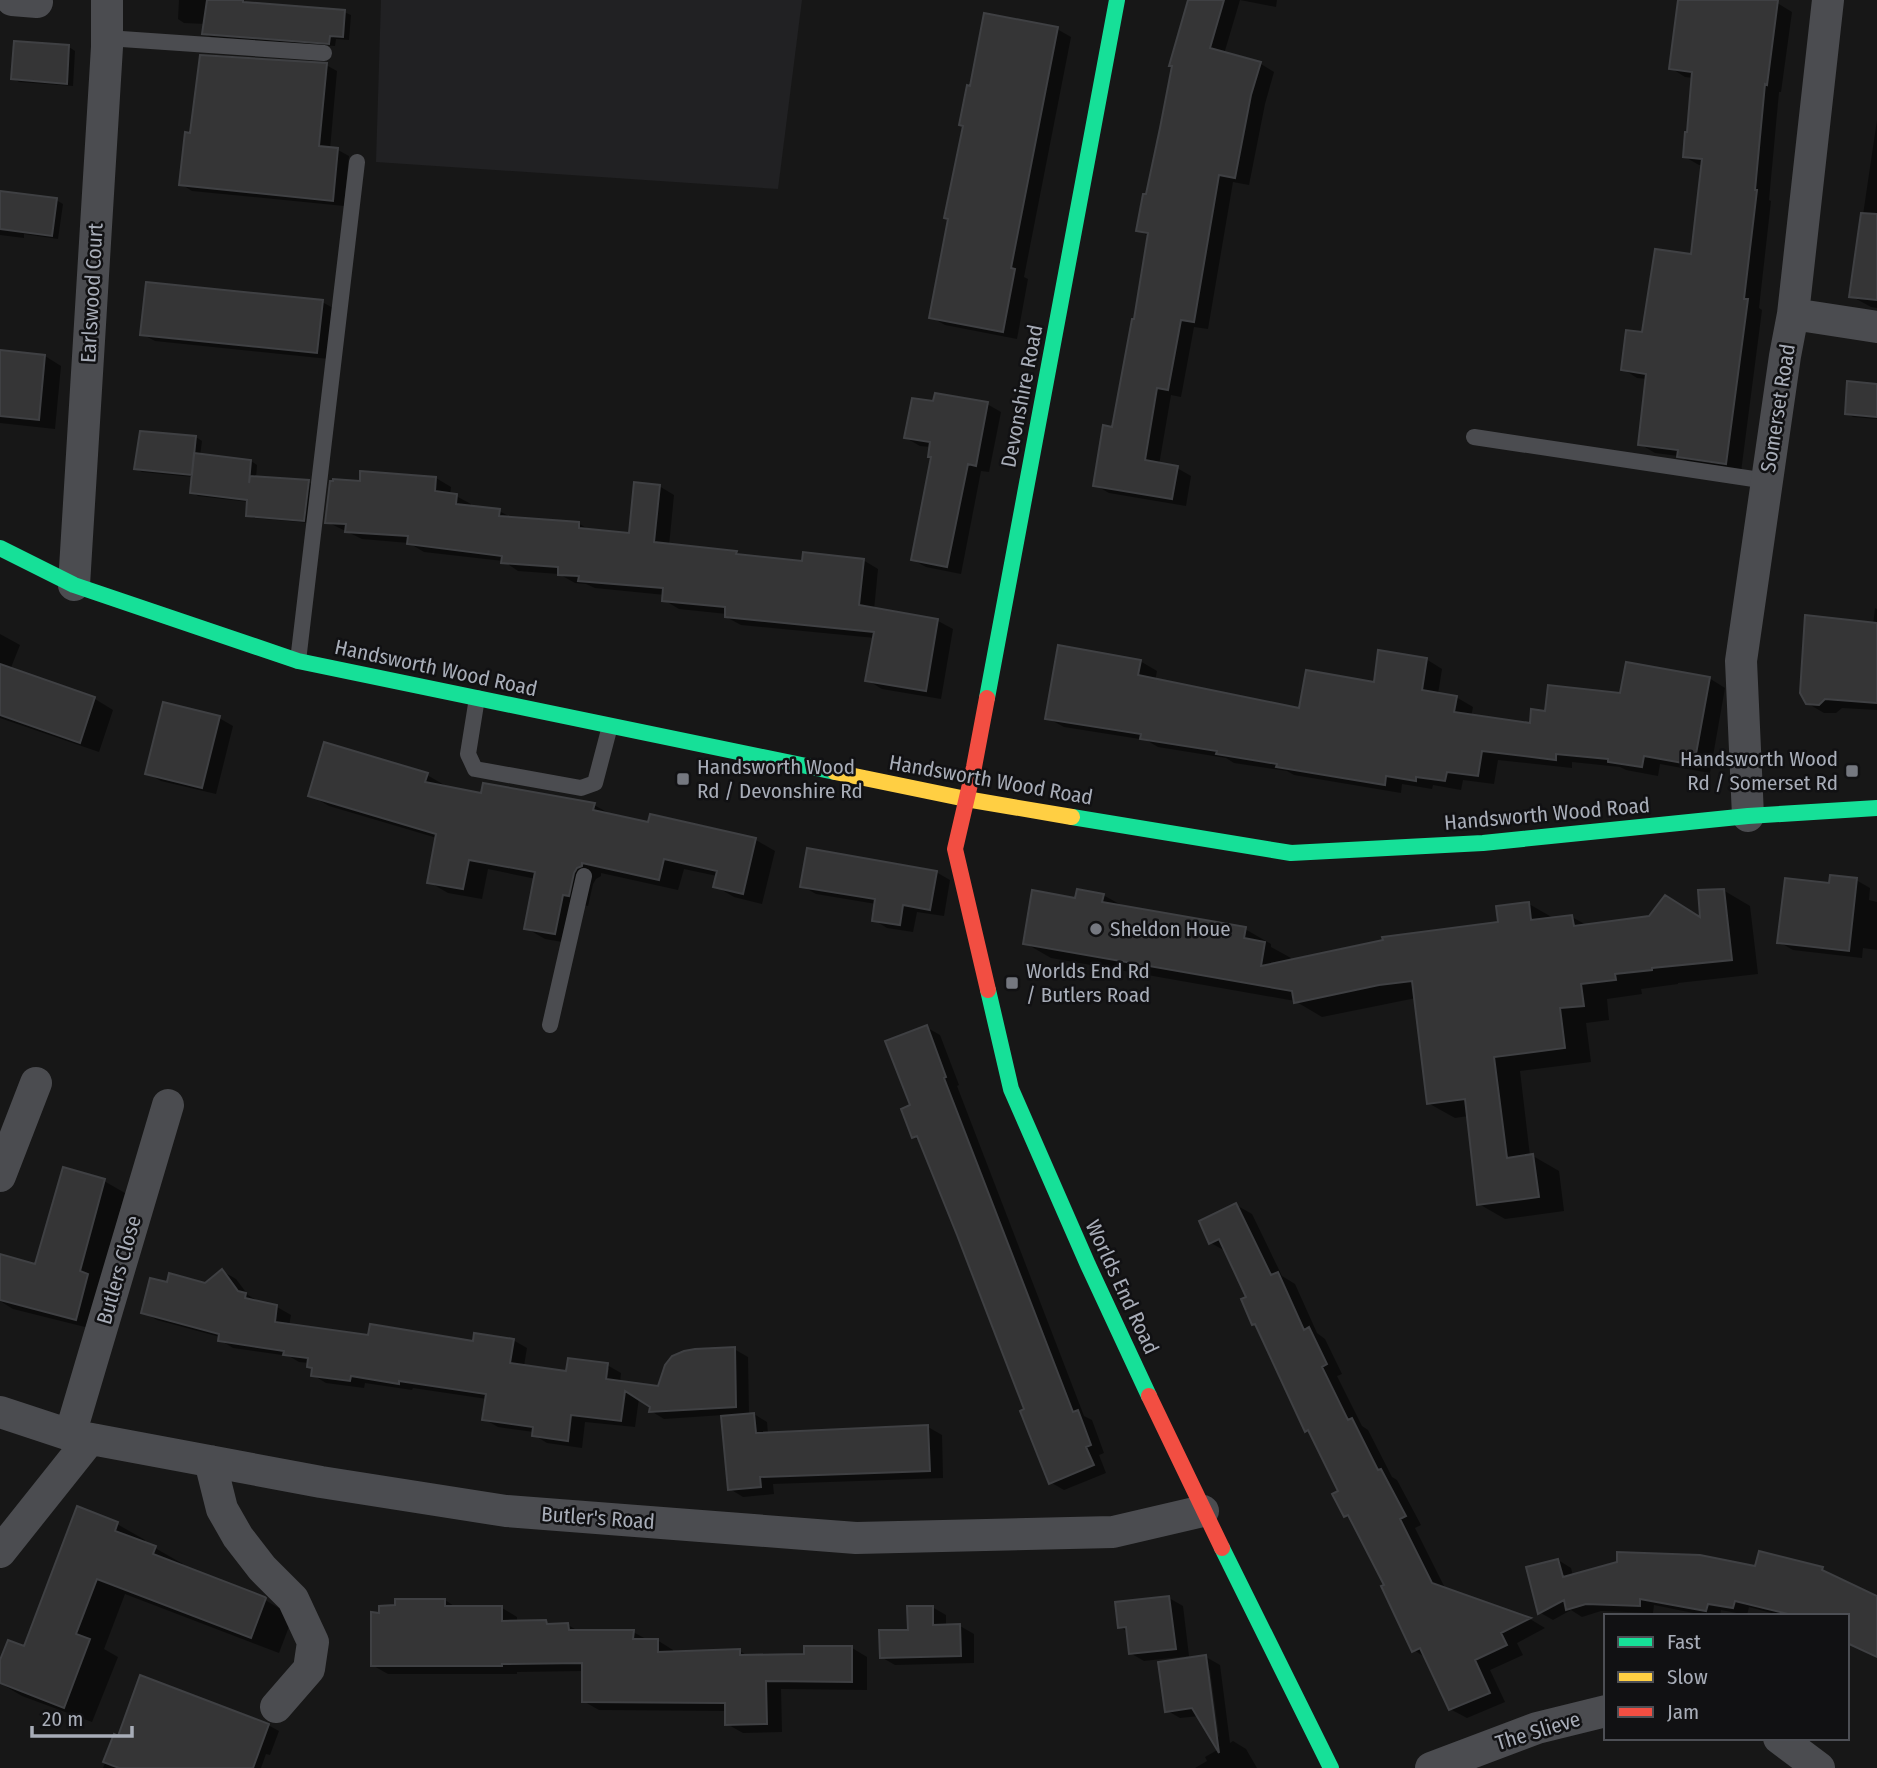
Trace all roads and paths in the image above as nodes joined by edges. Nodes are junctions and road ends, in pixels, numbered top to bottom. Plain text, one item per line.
1 (107, 0) edge
2 (1117, 0) edge
3 (1828, 0) edge
4 (107, 38) junction
5 (324, 53) dead end
6 (357, 162) dead end
7 (1793, 314) junction
8 (1877, 327) edge
9 (1475, 437) dead end
10 (1767, 481) junction
11 (0, 548) edge
12 (74, 585) junction
13 (298, 661) junction
14 (477, 698) junction
15 (610, 726) junction
16 (966, 799) junction
17 (1877, 808) edge
18 (1748, 816) junction
19 (584, 876) dead end
20 (550, 1025) dead end
21 (36, 1083) dead end
22 (168, 1105) dead end
23 (0, 1176) edge
24 (0, 1412) edge
25 (80, 1437) junction
26 (210, 1461) junction
27 (1203, 1511) junction
28 (0, 1552) edge
29 (276, 1707) dead end
30 (1604, 1711) edge
31 (1782, 1740) edge
32 (1331, 1768) edge
33 (1431, 1768) edge
34 (1819, 1768) edge

1 - 4 street, Earlswood Court
2 - 16 main road, Devonshire Road
3 - 7 street, Somerset Road
4 - 5 lane
4 - 12 street, Earlswood Court
6 - 13 lane
7 - 8 street
7 - 10 street, Somerset Road
9 - 10 lane
10 - 18 street, Somerset Road
11 - 12 main road, Handsworth Wood Road
12 - 13 main road, Handsworth Wood Road
13 - 14 main road, Handsworth Wood Road
14 - 15 main road, Handsworth Wood Road
14 - 15 lane
15 - 16 main road, Handsworth Wood Road
16 - 18 main road, Handsworth Wood Road
16 - 27 main road, Worlds End Road
17 - 18 main road, Handsworth Wood Road
19 - 20 lane
21 - 23 street
22 - 25 street, Butlers Close
24 - 25 street, Butler's Road
25 - 26 street, Butler's Road
25 - 28 street
26 - 27 street, Butler's Road
26 - 29 street
27 - 32 main road, Worlds End Road
30 - 33 street, The Slieve
31 - 34 street

